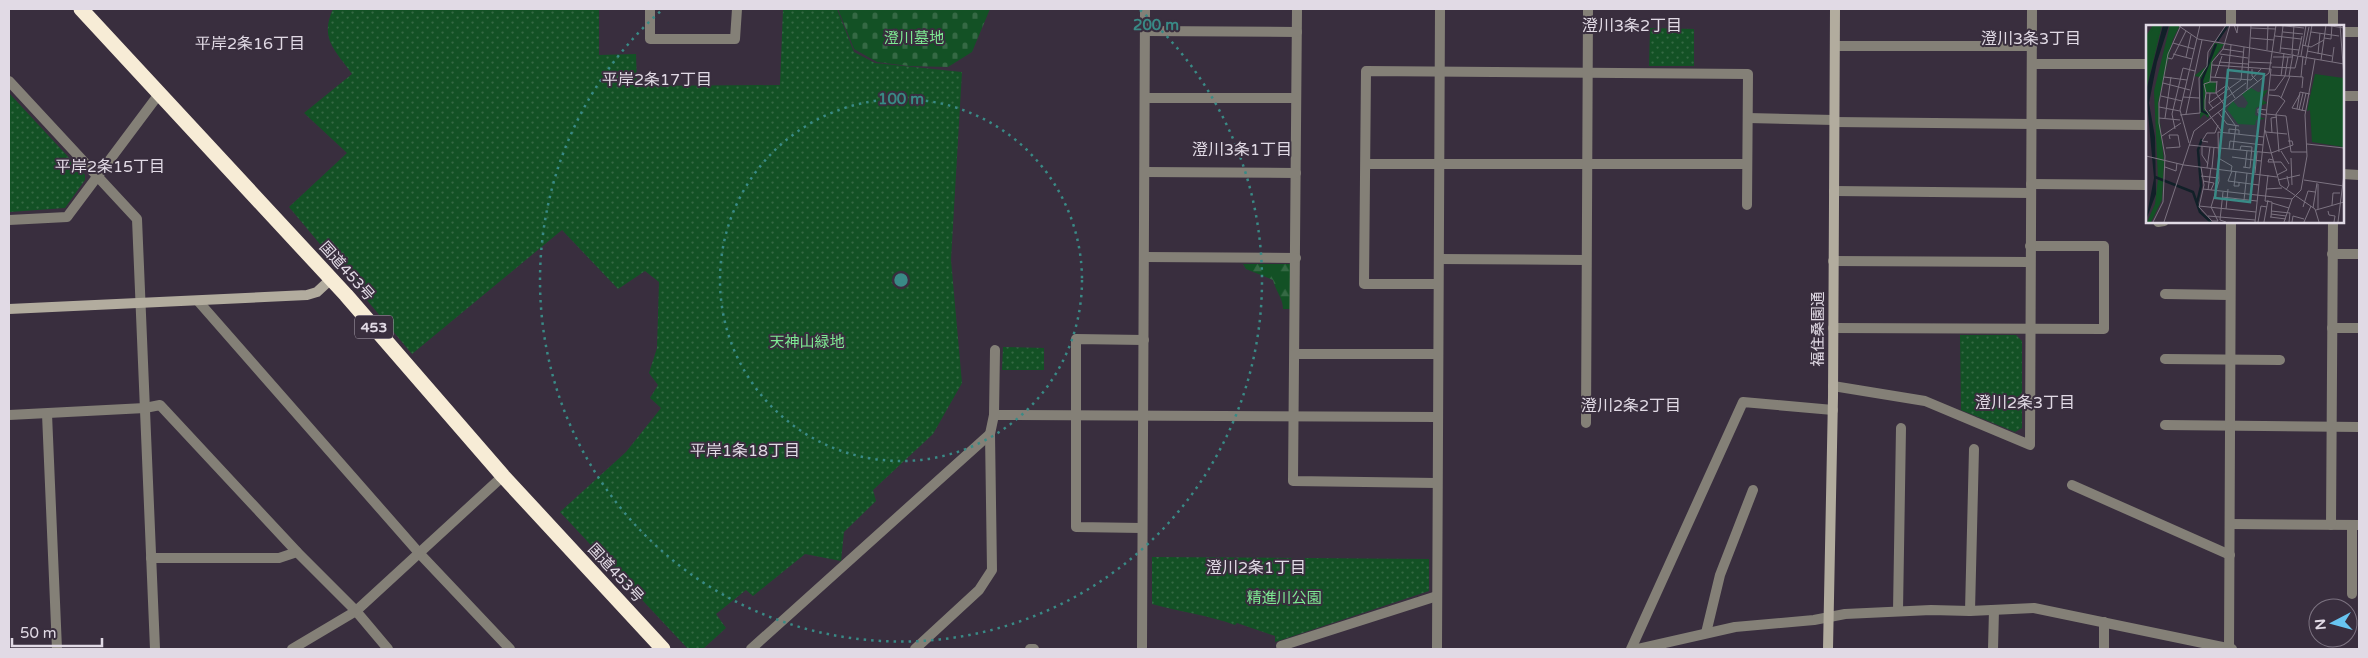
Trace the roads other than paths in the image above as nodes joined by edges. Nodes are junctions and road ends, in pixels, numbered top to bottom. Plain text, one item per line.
1 (81, 9) edge
2 (650, 9) edge
3 (737, 9) edge
4 (1146, 9) edge
5 (1297, 9) edge
6 (1440, 9) edge
7 (1588, 9) edge
8 (1835, 9) edge
9 (2032, 9) edge
10 (2231, 9) edge
11 (2333, 9) edge
12 (2231, 25) edge
13 (2333, 25) edge
14 (1145, 31) junction
15 (1297, 32) junction
16 (2343, 32) edge
17 (2359, 32) edge
18 (1835, 46) junction
19 (2032, 46) junction
20 (2032, 64) junction
21 (2146, 64) edge
22 (1439, 71) junction
23 (1587, 72) junction
24 (9, 81) edge
25 (159, 94) junction
26 (2343, 96) edge
27 (2359, 96) edge
28 (1145, 98) junction
29 (1296, 98) junction
30 (1748, 118) junction
31 (1834, 121) junction
32 (2031, 124) junction
33 (2146, 124) edge
34 (1366, 164) junction
35 (1439, 164) junction
36 (1587, 164) junction
37 (1747, 164) junction
38 (1145, 172) junction
39 (1296, 173) junction
40 (2343, 174) edge
41 (2359, 175) edge
42 (97, 177) junction
43 (2146, 185) edge
44 (2031, 189) junction
45 (1834, 192) junction
46 (1747, 205) dead end
47 (9, 220) edge
48 (2231, 222) edge
49 (2332, 222) edge
50 (2030, 246) junction
51 (2332, 254) junction
52 (2359, 254) edge
53 (1144, 257) junction
54 (1296, 258) junction
55 (1438, 259) junction
56 (1586, 260) junction
57 (1833, 261) junction
58 (2030, 262) junction
59 (331, 279) junction
60 (1438, 284) junction
61 (2165, 294) dead end
62 (2230, 295) junction
63 (198, 301) junction
64 (141, 304) junction
65 (9, 309) edge
66 (1833, 328) junction
67 (2332, 328) junction
68 (2359, 328) edge
69 (2030, 329) junction
70 (1144, 340) junction
71 (995, 350) dead end
72 (1295, 354) junction
73 (1438, 354) junction
74 (2165, 359) dead end
75 (2230, 360) junction
76 (2280, 360) dead end
77 (1833, 386) junction
78 (145, 408) junction
79 (1832, 410) junction
80 (47, 414) junction
81 (9, 415) edge
82 (994, 415) junction
83 (1076, 416) junction
84 (1143, 416) junction
85 (1294, 417) junction
86 (1437, 417) junction
87 (1586, 423) dead end
88 (2165, 425) dead end
89 (2230, 426) junction
90 (2332, 426) junction
91 (2359, 426) edge
92 (1901, 428) dead end
93 (990, 434) junction
94 (1974, 449) dead end
95 (503, 476) junction
96 (1437, 483) junction
97 (2072, 485) dead end
98 (1753, 490) dead end
99 (2230, 524) junction
100 (2331, 525) junction
101 (2356, 525) edge
102 (1142, 528) junction
103 (296, 552) junction
104 (420, 554) junction
105 (2230, 555) junction
106 (150, 558) junction
107 (2352, 594) dead end
108 (1437, 596) junction
109 (1994, 610) junction
110 (356, 611) junction
111 (1898, 611) junction
112 (1970, 611) junction
113 (1829, 617) junction
114 (2104, 622) junction
115 (1706, 633) junction
116 (658, 648) edge
117 (57, 649) edge
118 (155, 649) edge
119 (292, 649) edge
120 (388, 649) edge
121 (510, 649) edge
122 (751, 649) edge
123 (915, 649) edge
124 (1142, 649) edge
125 (1282, 649) edge
126 (1437, 649) edge
127 (1631, 649) edge
128 (1638, 649) edge
129 (1828, 649) edge
130 (1993, 649) edge
131 (2104, 649) edge
132 (2230, 649) edge

1 - 25 highway, 国道453号 / 453
2 - 3 street
4 - 14 street
5 - 15 street
6 - 22 street
7 - 23 street
8 - 18 street, 福住桑園通
9 - 19 street
10 - 12 street
11 - 13 street
14 - 15 street
14 - 28 street
15 - 29 street
16 - 17 street
18 - 19 street
18 - 31 street, 福住桑園通
19 - 20 street
20 - 21 street
20 - 32 street
22 - 23 street
22 - 34 street
22 - 35 street
23 - 30 street
23 - 36 street
24 - 42 street
25 - 42 street
25 - 59 highway, 国道453号 / 453
26 - 27 street
28 - 29 street
28 - 38 street
29 - 39 street
30 - 31 street
30 - 37 street
31 - 32 street
31 - 45 street, 福住桑園通
32 - 33 street
32 - 44 street
34 - 35 street
34 - 60 street
35 - 36 street
35 - 55 street
36 - 37 street
36 - 56 street
37 - 46 street
38 - 39 street
38 - 53 street
39 - 54 street
40 - 41 street
42 - 47 street
42 - 64 street
43 - 44 street
44 - 45 street
44 - 50 street
45 - 57 street, 福住桑園通
48 - 62 street
49 - 51 street
50 - 58 street
50 - 69 street
51 - 52 street
51 - 67 street
53 - 54 street
53 - 70 street
54 - 72 street
55 - 56 street
55 - 60 street
56 - 87 street
57 - 58 street
57 - 66 street, 福住桑園通
58 - 69 street
59 - 63 street
59 - 95 highway, 国道453号 / 453
60 - 73 street
61 - 62 street
62 - 75 street
63 - 64 street
63 - 104 street
64 - 65 street
64 - 78 street
66 - 69 street
66 - 77 street, 福住桑園通
67 - 68 street
67 - 90 street
69 - 77 street
70 - 83 street
70 - 84 street
71 - 82 street
72 - 73 street
72 - 85 street
73 - 86 street
74 - 75 street
75 - 76 street
75 - 89 street
77 - 79 street, 福住桑園通
78 - 80 street
78 - 103 street
78 - 106 street
79 - 113 street, 福住桑園通
79 - 127 street
80 - 81 street
80 - 117 street
82 - 83 street
82 - 93 street
83 - 84 street
83 - 102 street
84 - 85 street
84 - 102 street
85 - 86 street
85 - 96 street
86 - 96 street
88 - 89 street
89 - 90 street
89 - 99 street
90 - 91 street
90 - 100 street
92 - 111 street
93 - 122 street
93 - 123 street
94 - 112 street
95 - 104 street
95 - 116 highway, 国道453号 / 453
96 - 108 street
97 - 105 street
98 - 115 street
99 - 100 street
99 - 105 street
100 - 101 street
101 - 107 street
102 - 124 street
103 - 106 street
103 - 110 street
104 - 110 street
104 - 121 street
105 - 132 street
106 - 118 street
108 - 125 street
108 - 126 street
109 - 112 street
109 - 114 street
109 - 130 street
110 - 119 street
110 - 120 street
111 - 112 street
111 - 113 street
113 - 115 street
113 - 129 street, 福住桑園通
114 - 131 street
114 - 132 street
115 - 128 street

